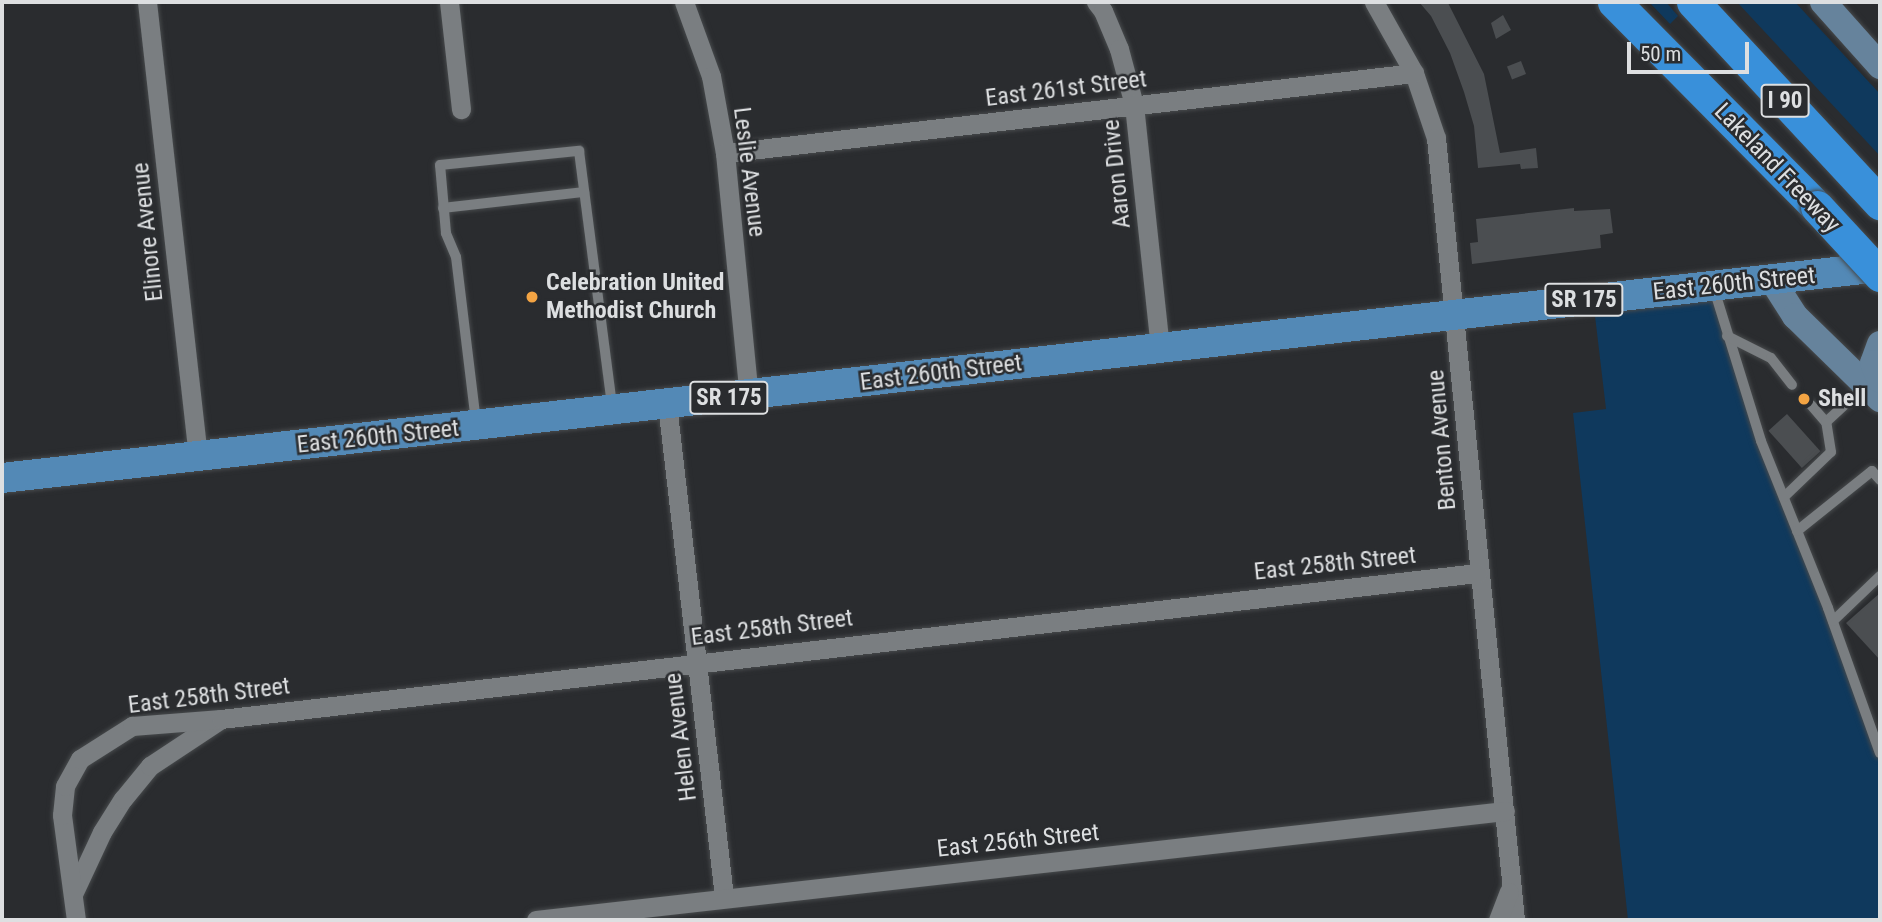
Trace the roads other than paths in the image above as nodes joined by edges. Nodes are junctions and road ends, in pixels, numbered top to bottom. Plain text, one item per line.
1 (147, 2) edge
2 (449, 2) edge
3 (684, 2) edge
4 (1096, 2) edge
5 (1374, 2) edge
6 (1614, 2) edge
7 (1693, 2) edge
8 (1823, 2) edge
9 (1880, 66) edge
10 (1414, 73) junction
11 (1134, 105) junction
12 (461, 109) dead end
13 (725, 153) junction
14 (584, 192) junction
15 (1879, 201) edge
16 (443, 208) junction
17 (1880, 267) edge
18 (1880, 275) edge
19 (1773, 280) junction
20 (1713, 286) junction
21 (1456, 314) junction
22 (1727, 336) junction
23 (1880, 344) edge
24 (1160, 348) junction
25 (1792, 385) dead end
26 (1876, 388) edge
27 (749, 396) junction
28 (667, 404) junction
29 (1811, 405) dead end
30 (612, 410) junction
31 (1826, 422) junction
32 (476, 426) junction
33 (198, 457) junction
34 (2, 478) edge
35 (1880, 480) edge
36 (1784, 497) junction
37 (1797, 531) junction
38 (1478, 573) junction
39 (1880, 576) edge
40 (1833, 621) junction
41 (697, 661) junction
42 (221, 719) junction
43 (1880, 753) edge
44 (1505, 811) junction
45 (1511, 887) junction
46 (74, 892) junction
47 (724, 898) junction
48 (76, 920) edge
49 (536, 920) edge
50 (1498, 920) edge
51 (1515, 920) edge

1 - 33 street, Elinore Avenue
2 - 12 street
3 - 13 street, Leslie Avenue
4 - 11 street, Aaron Drive
5 - 10 street, Benton Avenue
6 - 18 highway, Lakeland Freeway / I 90, bridge
7 - 15 highway, Lakeland Freeway / I 90
8 - 9 street
10 - 11 street, East 261st Street
10 - 21 street, Benton Avenue
11 - 13 street, East 261st Street
11 - 24 street, Aaron Drive
13 - 27 street, Leslie Avenue
14 - 16 lane
14 - 16 lane
14 - 30 lane
16 - 32 lane
17 - 19 main road, East 260th Street / SR 175
19 - 20 main road, East 260th Street / SR 175
19 - 26 street
20 - 21 main road, East 260th Street / SR 175
20 - 22 lane
21 - 24 main road, East 260th Street / SR 175
21 - 38 street, Benton Avenue
22 - 25 lane
22 - 36 lane
23 - 26 street
24 - 27 main road, East 260th Street / SR 175
26 - 31 lane
27 - 28 main road, East 260th Street / SR 175
28 - 30 main road, East 260th Street / SR 175
28 - 41 street, Helen Avenue
29 - 31 lane
30 - 32 main road, East 260th Street / SR 175
31 - 36 lane
32 - 33 main road, East 260th Street / SR 175
33 - 34 main road, East 260th Street / SR 175
35 - 37 lane
36 - 37 lane
37 - 40 lane
38 - 41 street, East 258th Street
38 - 44 street, Benton Avenue
39 - 40 lane
40 - 43 lane
41 - 42 street, East 258th Street
41 - 47 street, Helen Avenue
42 - 46 street
42 - 46 street, East 258th Street
44 - 45 street, Benton Avenue
44 - 47 street, East 256th Street
45 - 50 street, Benton Avenue
45 - 51 street, Benton Avenue
46 - 48 street
47 - 49 street, East 256th Street

